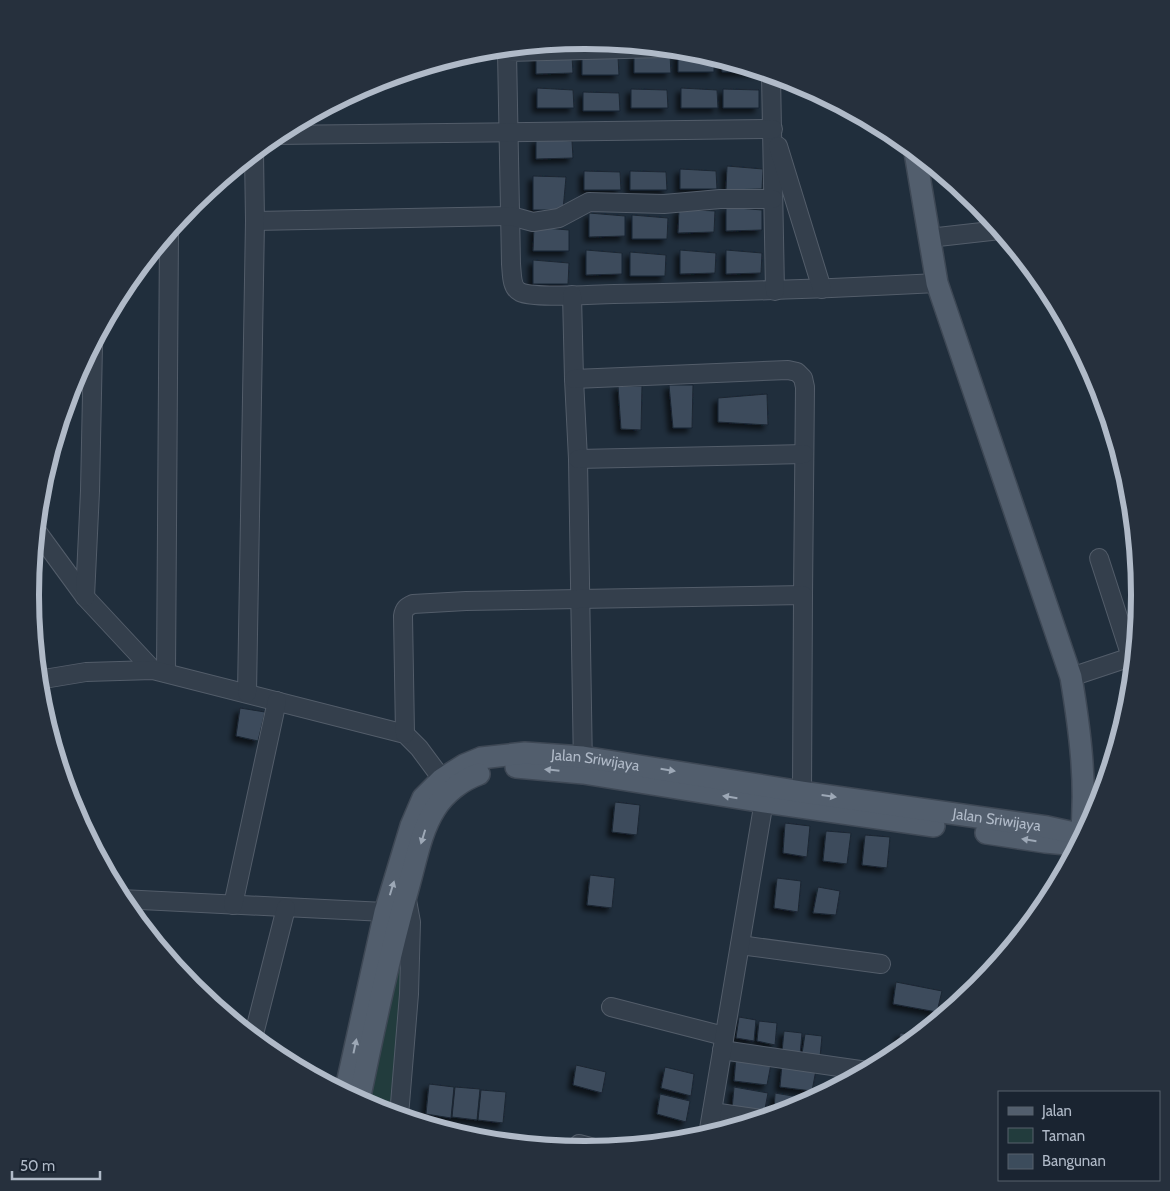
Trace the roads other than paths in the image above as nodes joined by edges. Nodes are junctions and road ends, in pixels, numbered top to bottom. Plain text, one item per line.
1 (507, 55) edge
2 (771, 82) edge
3 (773, 129) junction
4 (509, 133) junction
5 (292, 135) edge
6 (254, 161) edge
7 (916, 161) edge
8 (773, 199) junction
9 (511, 216) junction
10 (255, 221) junction
11 (992, 231) edge
12 (929, 238) junction
13 (169, 242) edge
14 (937, 283) junction
15 (822, 289) junction
16 (775, 291) junction
17 (572, 295) junction
18 (93, 359) edge
19 (574, 379) junction
20 (804, 454) junction
21 (578, 459) junction
22 (42, 538) edge
23 (1099, 558) dead end
24 (803, 595) junction
25 (85, 597) junction
26 (580, 600) junction
27 (1129, 647) edge
28 (1128, 658) edge
29 (159, 671) junction
30 (1070, 677) junction
31 (45, 679) edge
32 (246, 693) junction
33 (276, 701) junction
34 (405, 734) junction
35 (583, 765) junction
36 (442, 779) junction
37 (802, 792) junction
38 (765, 794) junction
39 (916, 815) junction
40 (1082, 821) edge
41 (1075, 837) edge
42 (406, 895) junction
43 (131, 900) edge
44 (233, 905) junction
45 (286, 908) junction
46 (385, 912) junction
47 (740, 945) junction
48 (881, 964) dead end
49 (611, 1007) dead end
50 (255, 1031) edge
51 (723, 1043) junction
52 (858, 1069) edge
53 (346, 1087) edge
54 (361, 1093) edge
55 (400, 1109) edge
56 (712, 1112) junction
57 (747, 1117) edge
58 (709, 1127) edge

1 - 4 street
2 - 3 street
3 - 4 street
3 - 8 street
3 - 15 street
4 - 5 street
4 - 9 street
6 - 10 street
7 - 12 main road
8 - 9 street
8 - 16 street
9 - 10 street
9 - 17 street
10 - 32 street
11 - 12 street
12 - 14 main road
13 - 29 street
14 - 15 street
14 - 30 main road
15 - 16 street
16 - 17 street
17 - 19 street
18 - 25 street
19 - 20 street
19 - 21 street
20 - 21 street
20 - 24 street
21 - 26 street
22 - 25 street
23 - 27 street
24 - 26 street
24 - 37 street
25 - 29 street
26 - 34 street
26 - 35 street
28 - 30 street
29 - 31 street
29 - 32 street
30 - 40 main road
32 - 33 street
33 - 34 street
33 - 44 street
34 - 36 street
35 - 36 main road, Jalan Sriwijaya
35 - 38 main road, Jalan Sriwijaya
35 -> 42 main road, Jalan Sriwijaya
46 -> 36 main road, Jalan Sriwijaya
37 - 38 main road, Jalan Sriwijaya
37 -> 39 main road, Jalan Sriwijaya
38 - 39 main road, Jalan Sriwijaya
38 - 47 street
39 - 41 main road, Jalan Sriwijaya
42 - 54 main road, Jalan Sriwijaya
42 - 55 street
43 - 44 street
44 - 45 street
45 - 46 street
45 - 50 street
53 -> 46 main road, Jalan Sriwijaya
47 - 48 street
47 - 51 street
49 - 51 street
51 - 52 street
51 - 56 street
56 - 57 street
56 - 58 street

